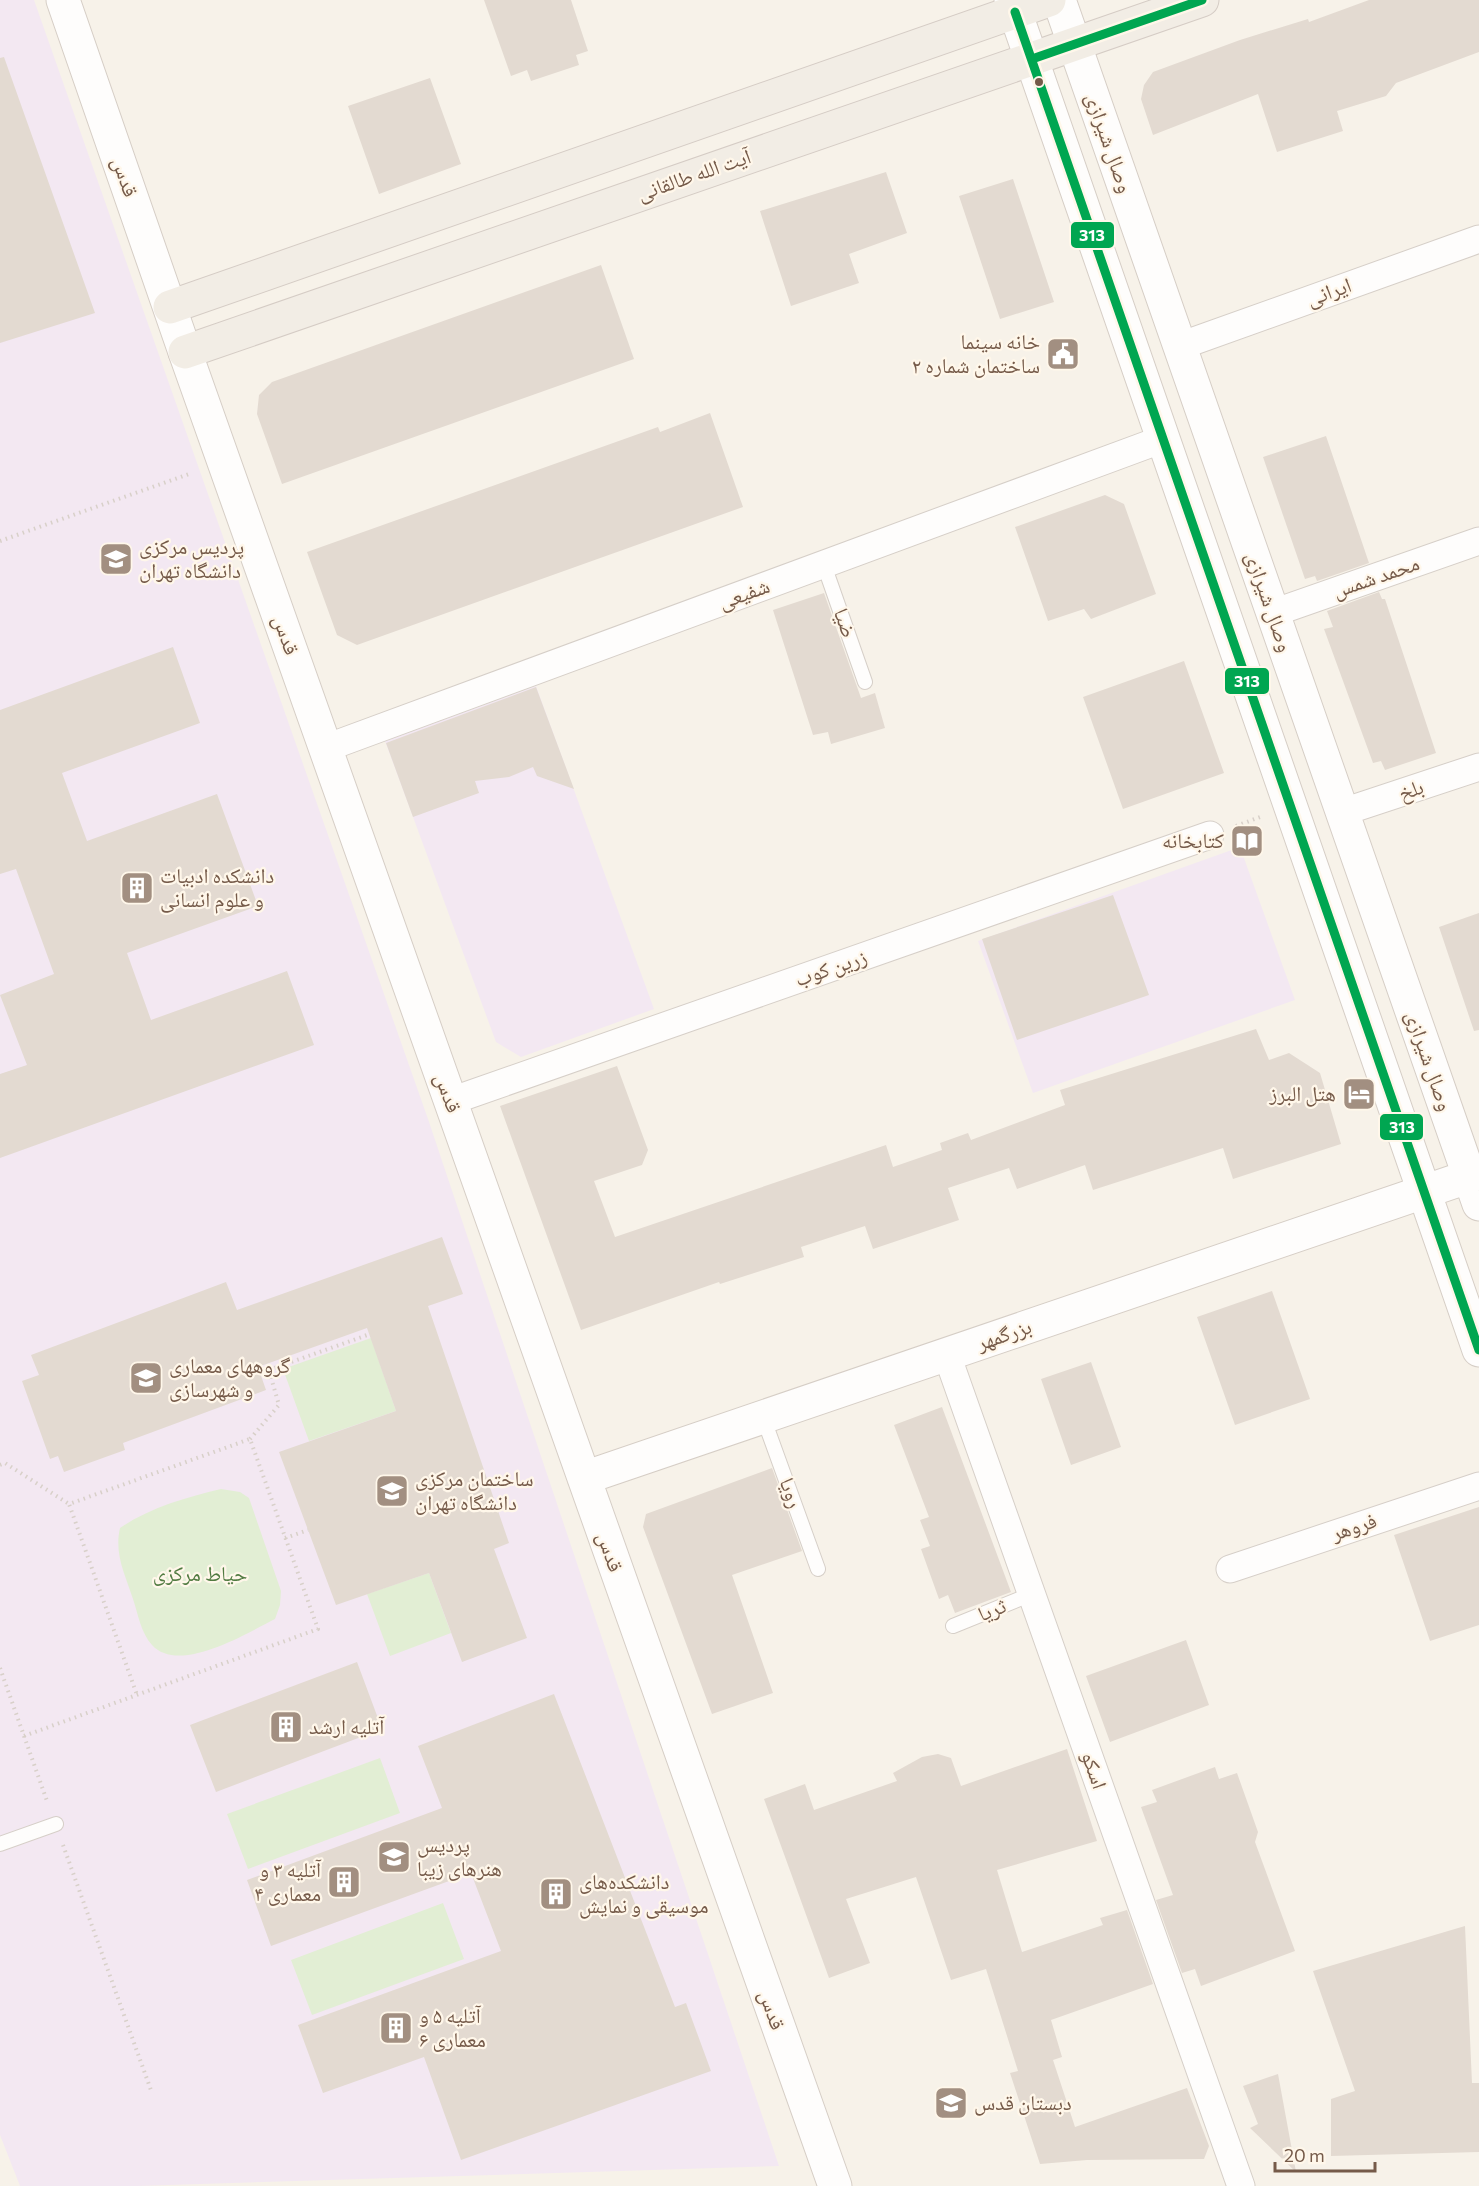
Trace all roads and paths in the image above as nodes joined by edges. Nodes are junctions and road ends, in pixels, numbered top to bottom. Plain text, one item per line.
1 (63, 0) edge
2 (1049, 0) edge
3 (1059, 0) edge
4 (1202, 0) edge
5 (1013, 6) edge
6 (1075, 45) junction
7 (1032, 59) junction
8 (1479, 239) edge
9 (170, 307) junction
10 (1180, 346) junction
11 (185, 351) junction
12 (1206, 423) junction
13 (1163, 439) junction
14 (225, 462) junction
15 (0, 541) edge
16 (1479, 541) edge
17 (824, 565) junction
18 (1273, 613) junction
19 (865, 682) dead end
20 (326, 748) junction
21 (1479, 767) edge
22 (1290, 807) junction
23 (1342, 812) junction
24 (1210, 835) joint
25 (451, 1101) junction
26 (1476, 1184) edge
27 (1423, 1192) junction
28 (370, 1334) dead end
29 (1479, 1350) edge
30 (947, 1355) junction
31 (267, 1364) dead end
32 (269, 1370) junction
33 (763, 1417) junction
34 (250, 1439) junction
35 (0, 1465) edge
36 (584, 1478) junction
37 (1479, 1486) edge
38 (69, 1504) junction
39 (308, 1530) dead end
40 (285, 1538) junction
41 (818, 1569) dead end
42 (1230, 1569) dead end
43 (1032, 1594) junction
44 (952, 1626) dead end
45 (0, 1668) edge
46 (137, 1695) junction
47 (24, 1736) junction
48 (56, 1824) junction
49 (0, 1844) edge
50 (152, 2093) dead end
51 (835, 2186) edge
52 (1241, 2186) edge

1 - 9 street, قدس
2 - 5 main road
3 - 6 street, وصال شیرازی
4 - 6 main road, آیت الله طالقانی
5 - 7 street
5 - 9 main road
6 - 7 main road, آیت الله طالقانی
6 - 10 street, وصال شیرازی
7 - 11 main road, آیت الله طالقانی
7 - 13 street
8 - 10 street, ایرانی
9 - 11 street, قدس
10 - 12 street, وصال شیرازی
11 - 14 street, قدس
12 - 13 street
12 - 18 street, وصال شیرازی
13 - 17 street, شفیعی
13 - 22 street
14 - 15 path
14 - 20 street, قدس
16 - 18 street, محمد شمس
17 - 19 lane, ضیا
17 - 20 street, شفیعی
18 - 23 street, وصال شیرازی
20 - 25 street, قدس
21 - 23 street, بلخ
22 - 24 path
22 - 27 street
23 - 26 street, وصال شیرازی
24 - 25 street, زرین کوب
25 - 36 street, قدس
26 - 27 street, بزرگمهر
27 - 29 street
27 - 30 street, بزرگمهر
28 - 32 path
30 - 33 street, بزرگمهر
30 - 43 street, اسکو
31 - 32 path
32 - 34 path
33 - 36 street, بزرگمهر
33 - 41 lane, رویا
34 - 38 path
34 - 40 path
35 - 38 path
36 - 51 street, قدس
37 - 42 street, فروهر
38 - 46 path
39 - 40 path
40 - 46 path
43 - 44 lane, ثریا
43 - 52 street, اسکو
45 - 47 path
46 - 47 path
47 - 48 path
48 - 49 lane
48 - 50 path

